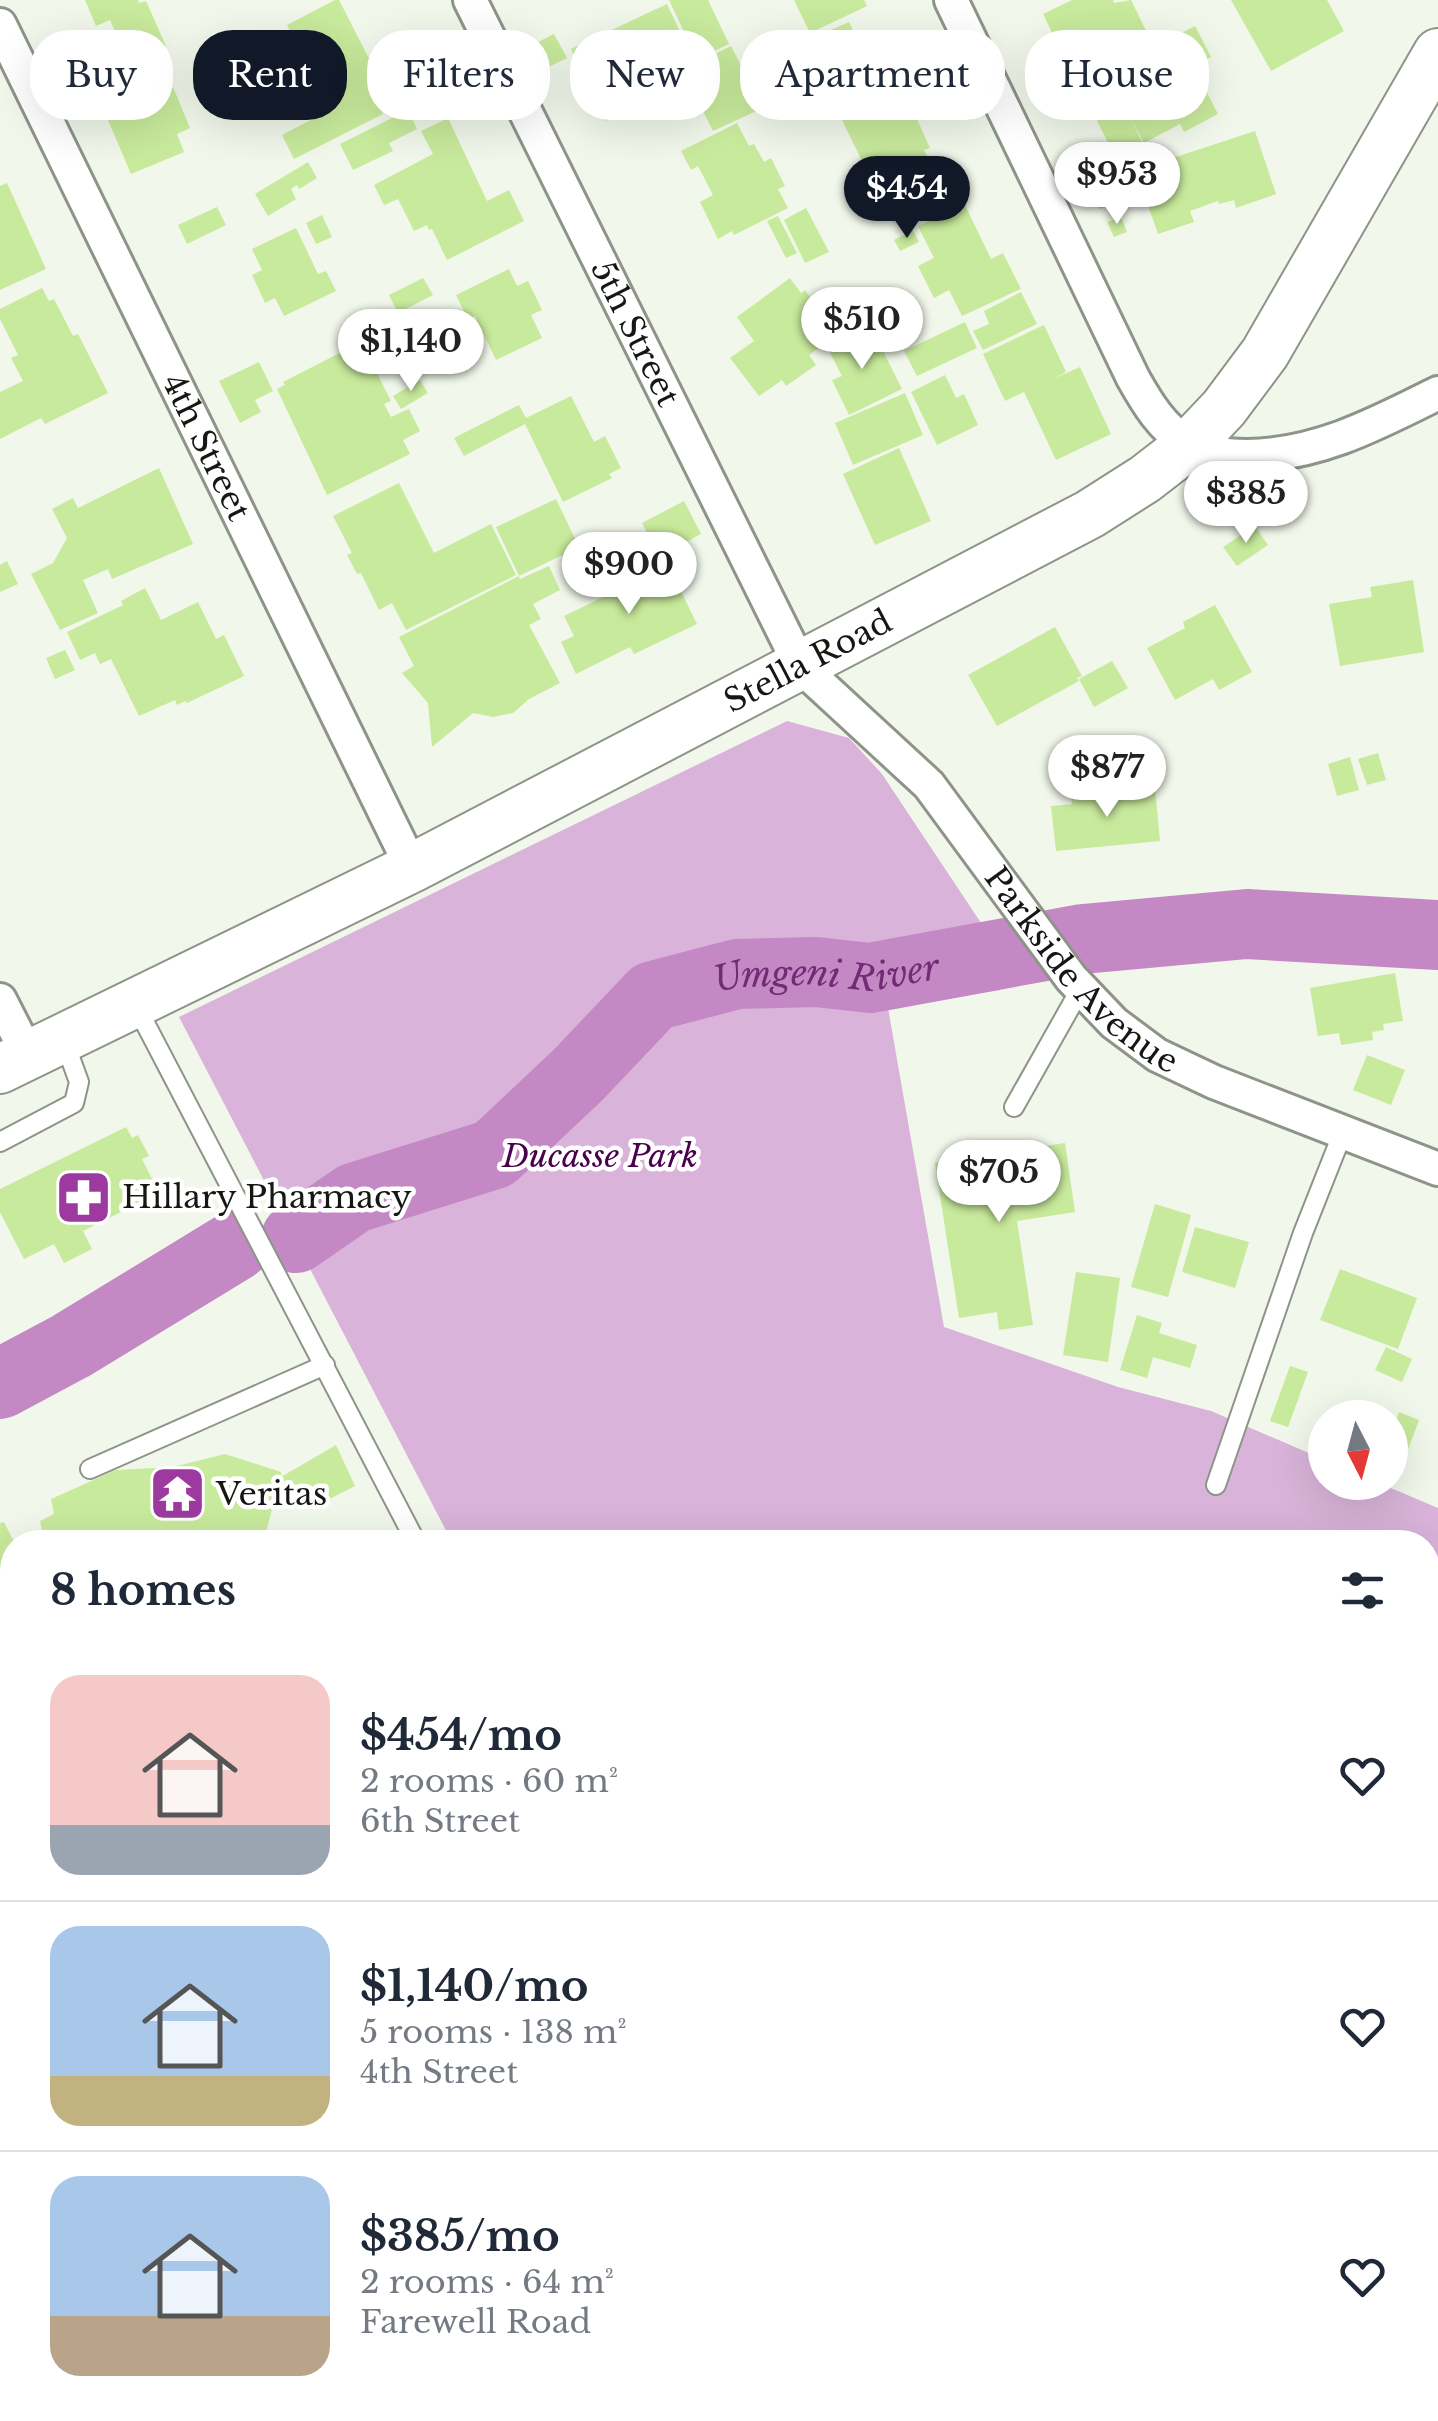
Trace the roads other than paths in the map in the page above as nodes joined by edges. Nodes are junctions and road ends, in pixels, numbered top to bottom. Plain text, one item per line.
1 (470, 0) edge
2 (951, 0) edge
3 (0, 25) edge
4 (1438, 54) edge
5 (1438, 394) edge
6 (1189, 445) junction
7 (801, 667) junction
8 (412, 868) junction
9 (1075, 984) junction
10 (0, 1000) edge
11 (134, 1004) junction
12 (30, 1054) edge
13 (1014, 1107) dead end
14 (1343, 1132) junction
15 (0, 1142) edge
16 (1438, 1169) edge
17 (325, 1365) junction
18 (90, 1469) dead end
19 (1216, 1485) dead end
20 (410, 1530) edge

1 - 7 street, 5th Street
2 - 6 street
3 - 8 street, 4th Street
4 - 6 main road, Stella Road
5 - 6 street
6 - 7 main road, Stella Road
7 - 8 main road, Stella Road
7 - 9 street, Parkside Avenue
8 - 11 main road, Stella Road
9 - 13 lane
9 - 14 street, Parkside Avenue
10 - 12 street
11 - 12 main road, Stella Road
11 - 17 lane
12 - 15 lane
14 - 16 street, Parkside Avenue
14 - 19 lane
17 - 18 lane
17 - 20 lane

